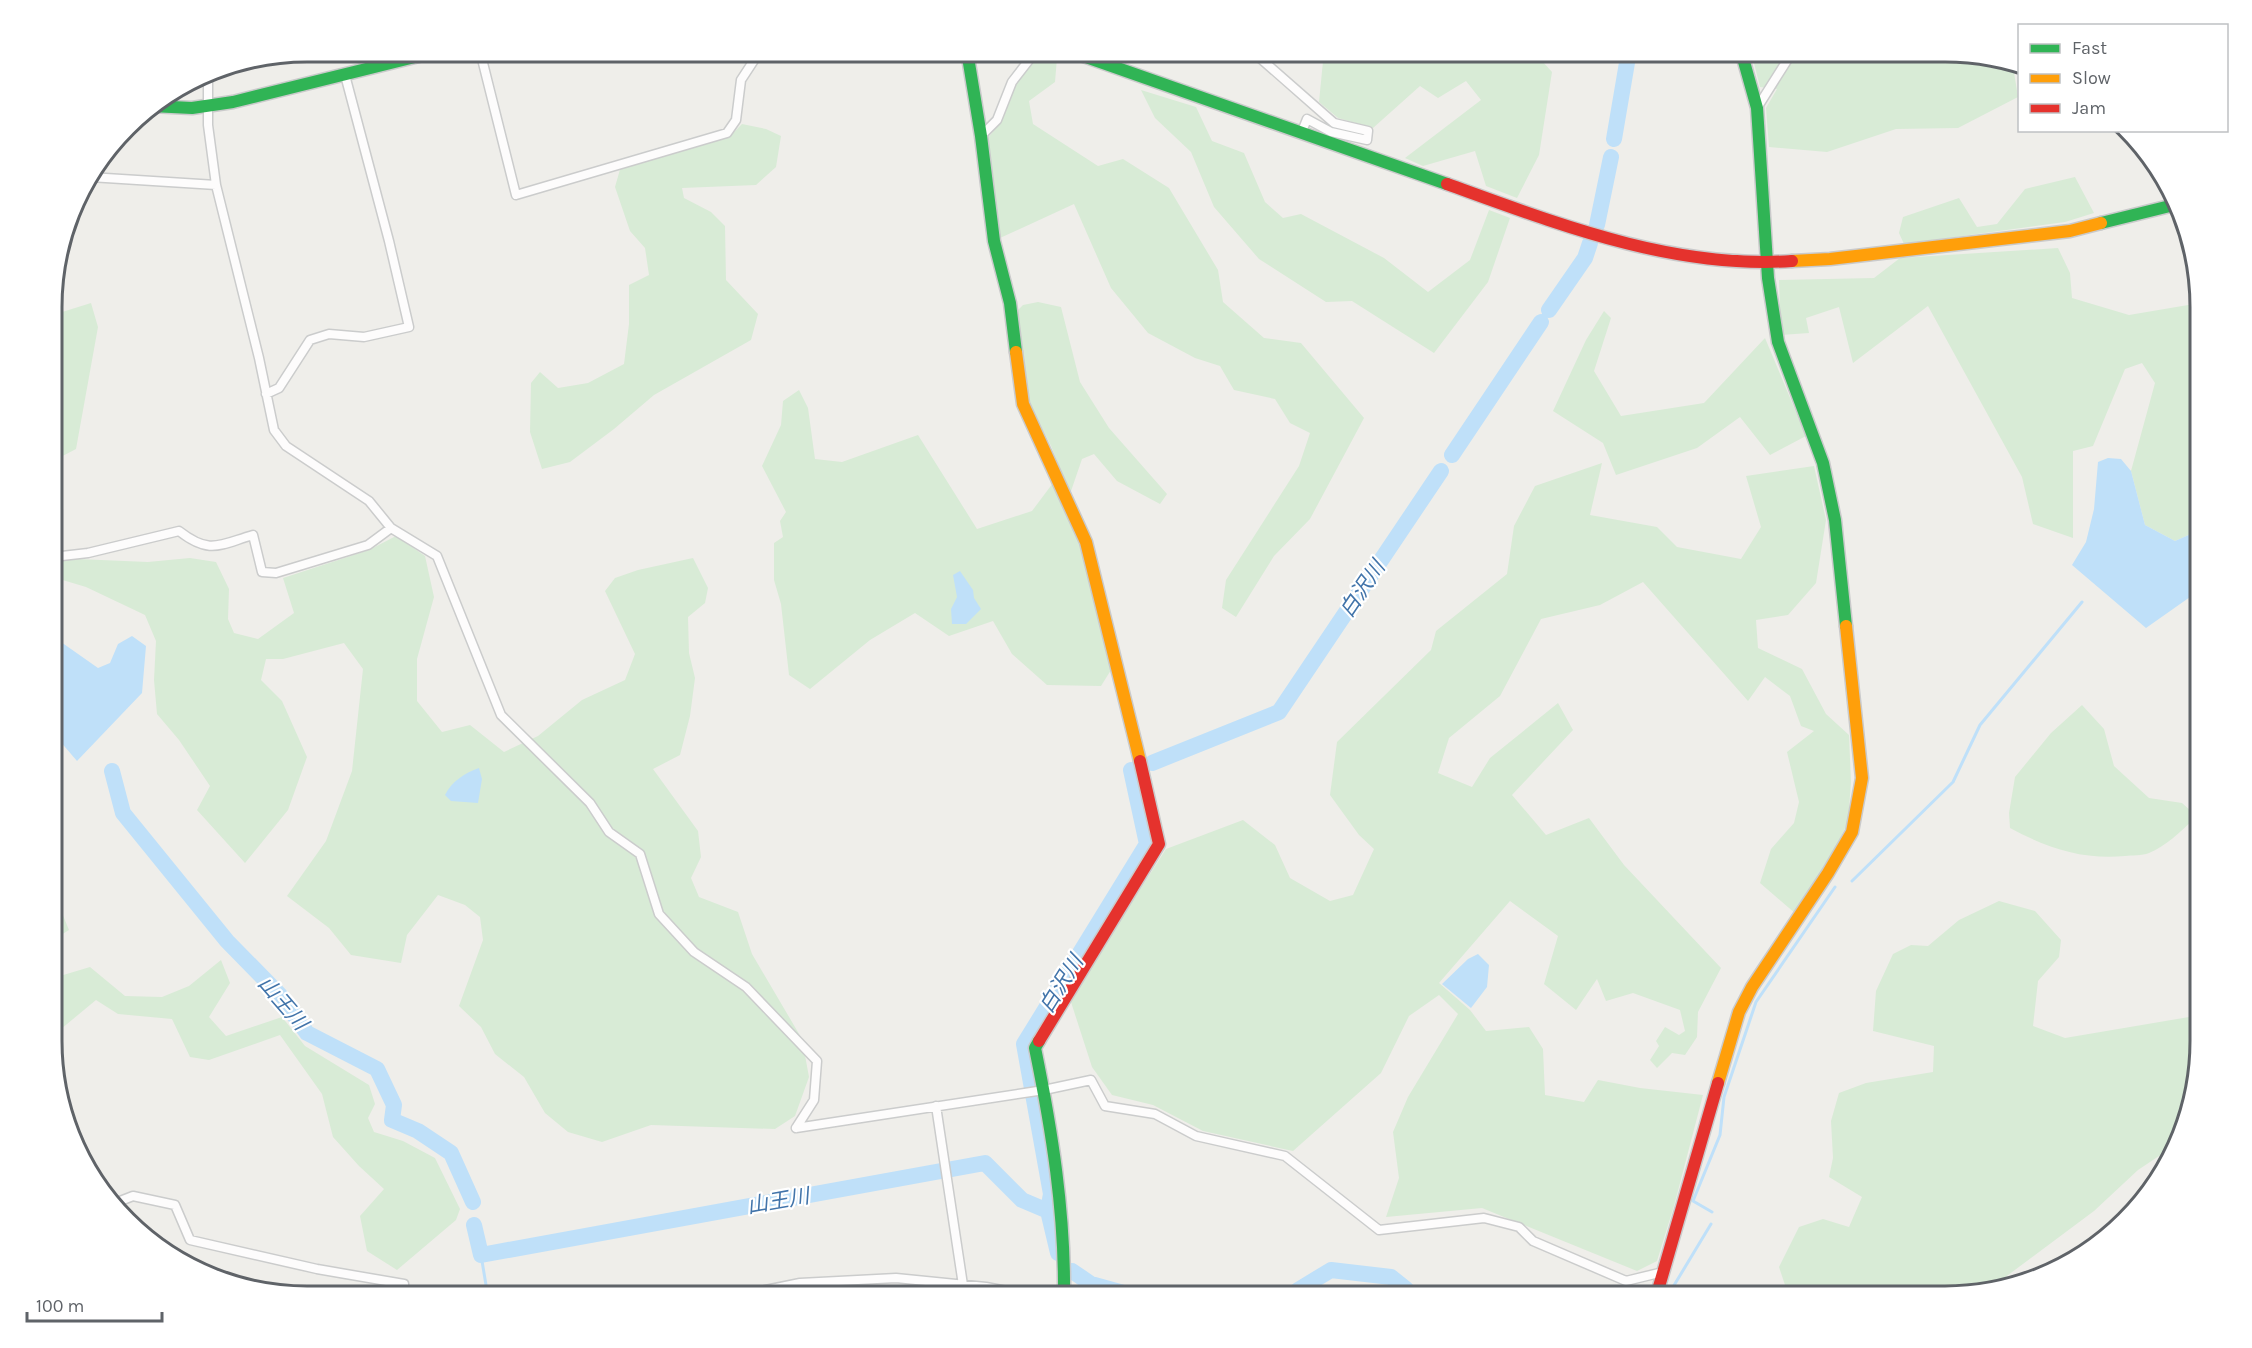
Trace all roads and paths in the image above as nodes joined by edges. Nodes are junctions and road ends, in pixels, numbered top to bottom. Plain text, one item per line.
1 (369, 62) edge
2 (395, 62) edge
3 (483, 62) edge
4 (753, 62) edge
5 (969, 62) edge
6 (1027, 62) edge
7 (1100, 62) edge
8 (1265, 62) edge
9 (1744, 62) edge
10 (1786, 62) edge
11 (371, 68) junction
12 (345, 75) junction
13 (208, 82) edge
14 (208, 107) junction
15 (163, 108) edge
16 (1757, 108) junction
17 (1301, 134) junction
18 (981, 136) junction
19 (98, 178) edge
20 (216, 185) junction
21 (2169, 206) edge
22 (1767, 262) junction
23 (266, 394) junction
24 (392, 528) junction
25 (62, 556) edge
26 (1044, 1090) junction
27 (936, 1106) junction
28 (120, 1201) edge
29 (1663, 1272) junction
30 (963, 1285) junction
31 (405, 1286) edge
32 (785, 1286) edge
33 (974, 1286) edge
34 (1064, 1286) edge
35 (1659, 1286) edge

1 - 11 street
2 - 11 street
3 - 4 street
5 - 18 street
6 - 18 street
7 - 17 street
8 - 17 street
9 - 16 street
10 - 16 street
11 - 12 street
12 - 14 street
12 - 23 street
13 - 14 street
14 - 15 street
14 - 20 street
16 - 22 street
17 - 22 street
18 - 26 street
19 - 20 street
20 - 23 street
21 - 22 street
22 - 29 street
23 - 24 street
24 - 25 street
24 - 27 street
26 - 27 street
26 - 29 street
26 - 34 street
27 - 30 street
28 - 31 street
29 - 35 street
30 - 32 street
30 - 33 street

